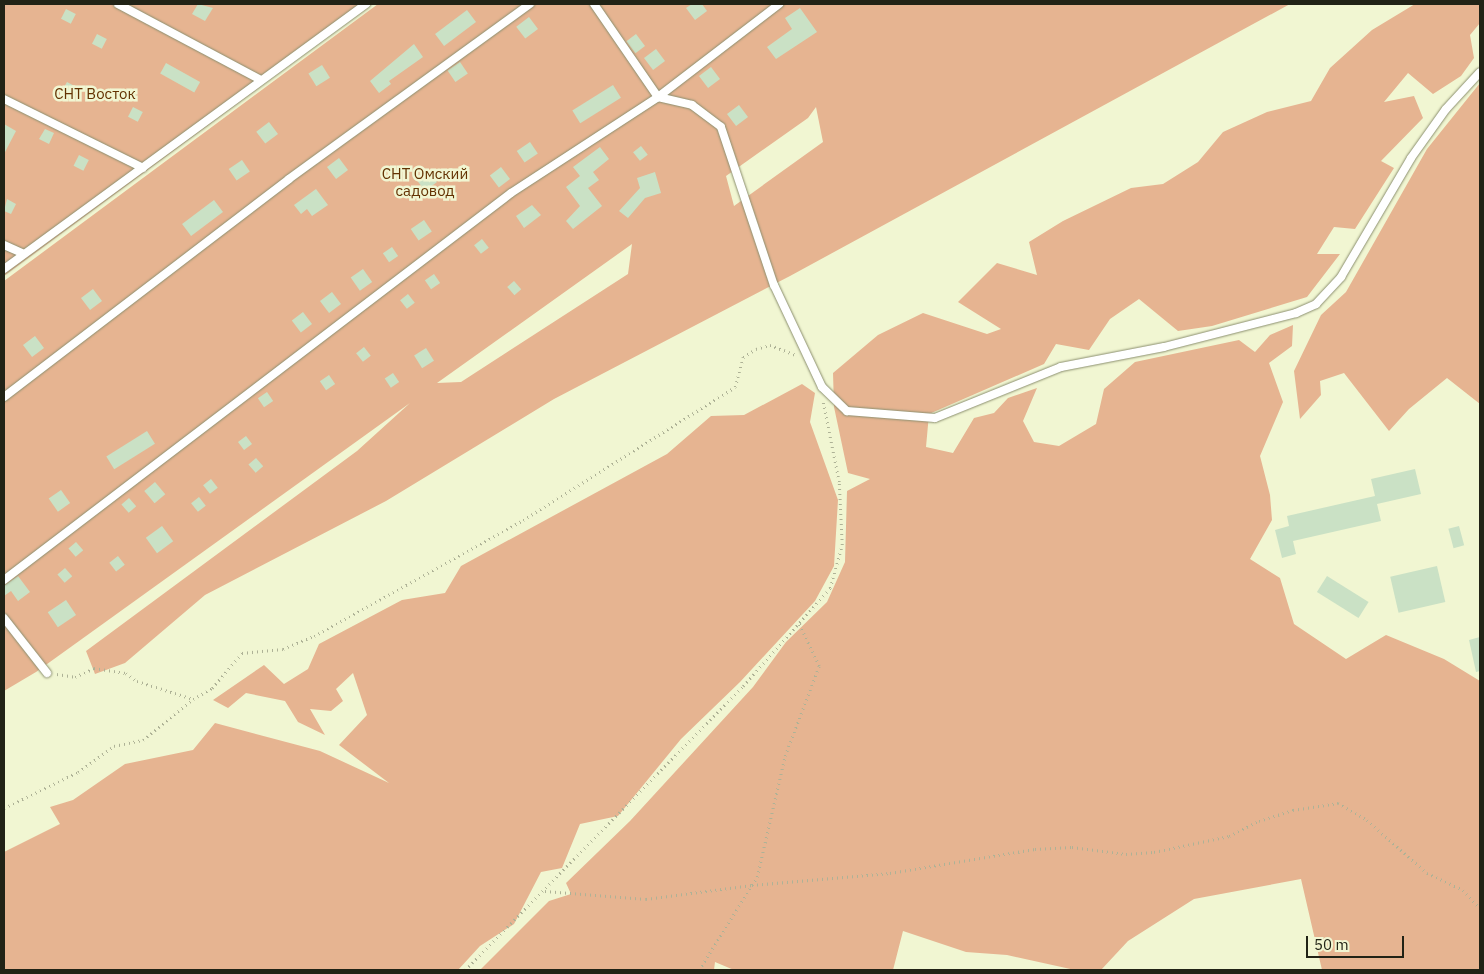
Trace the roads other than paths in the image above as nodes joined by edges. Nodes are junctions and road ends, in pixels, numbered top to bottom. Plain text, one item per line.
1 (118, 4) edge
2 (366, 4) edge
3 (530, 4) edge
4 (594, 4) edge
5 (780, 4) edge
6 (1480, 72) edge
7 (259, 79) junction
8 (658, 97) junction
9 (4, 100) edge
10 (143, 168) junction
11 (4, 245) edge
12 (22, 253) junction
13 (4, 269) edge
14 (4, 397) edge
15 (4, 580) edge
16 (4, 618) edge
17 (47, 673) road end

1 - 7 lane
2 - 7 lane
3 - 14 lane
4 - 8 lane
5 - 8 lane
6 - 8 lane
7 - 10 lane
8 - 15 lane
9 - 10 lane
10 - 12 lane
11 - 12 lane
12 - 13 lane
16 - 17 lane

